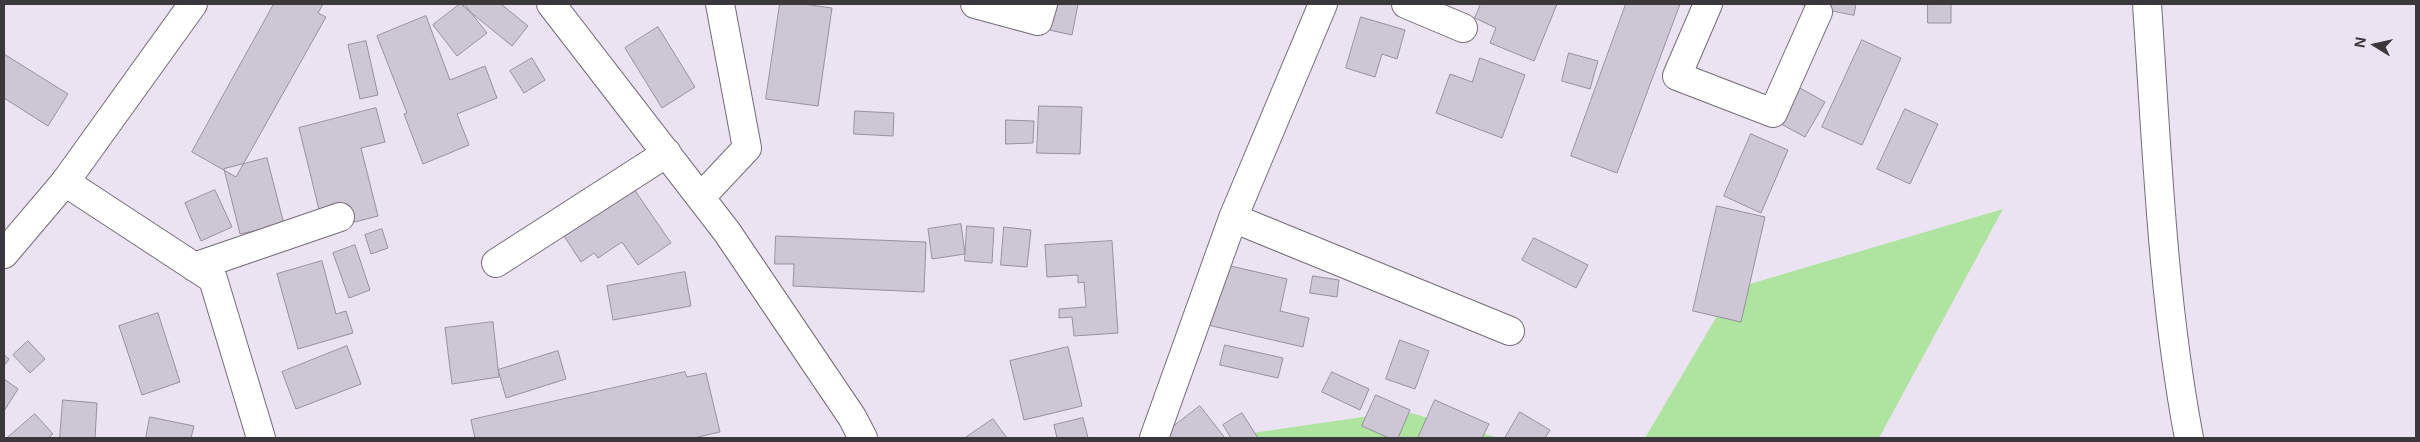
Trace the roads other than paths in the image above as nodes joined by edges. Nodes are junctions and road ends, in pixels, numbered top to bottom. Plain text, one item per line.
1 (193, 4) edge
2 (551, 4) edge
3 (720, 4) edge
4 (975, 4) edge
5 (1043, 4) edge
6 (1323, 4) edge
7 (1406, 4) edge
8 (1708, 4) edge
9 (2147, 4) edge
10 (1818, 12) dead end
11 (1464, 28) dead end
12 (667, 152) junction
13 (65, 182) junction
14 (701, 197) junction
15 (340, 217) dead end
16 (1233, 218) junction
17 (4, 254) edge
18 (496, 263) dead end
19 (194, 267) junction
20 (1510, 332) dead end
21 (261, 438) edge
22 (863, 438) edge
23 (1154, 438) edge
24 (2189, 438) edge

1 - 13 street
2 - 12 street
3 - 14 street
4 - 5 street
6 - 16 street
7 - 11 street
8 - 10 street
9 - 24 street
12 - 14 street
12 - 18 street
13 - 17 street
13 - 19 street
14 - 22 street
15 - 19 street
16 - 20 street
16 - 23 street
19 - 21 street

